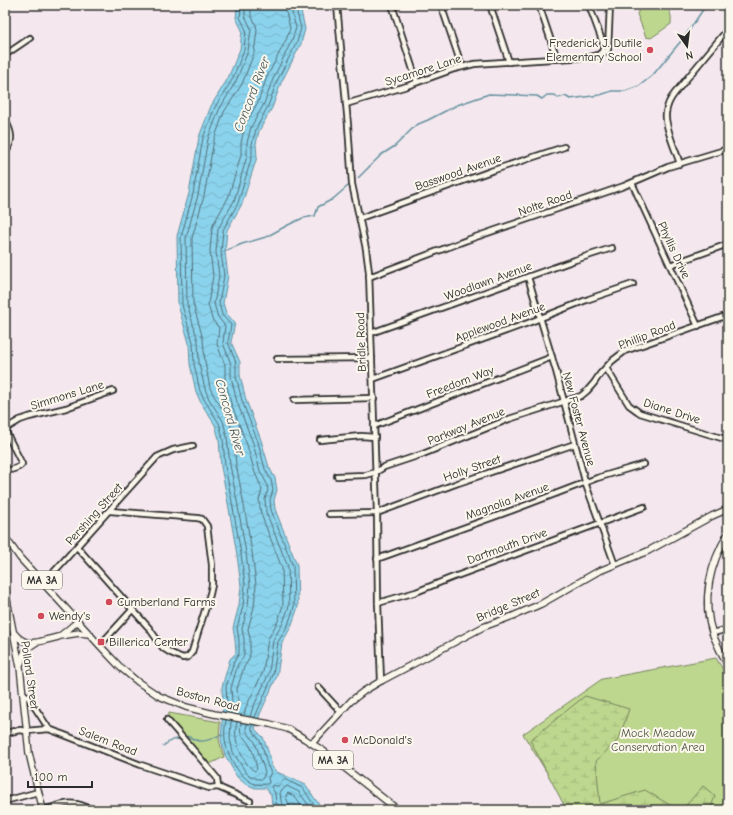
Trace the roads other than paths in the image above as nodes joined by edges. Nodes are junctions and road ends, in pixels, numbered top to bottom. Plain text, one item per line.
1 (337, 5) edge
2 (392, 5) edge
3 (441, 5) edge
4 (490, 5) edge
5 (538, 5) edge
6 (589, 5) edge
7 (610, 5) edge
8 (728, 29) edge
9 (30, 38) dead end
10 (602, 52) junction
11 (5, 54) edge
12 (557, 59) junction
13 (508, 62) junction
14 (462, 67) junction
15 (417, 82) junction
16 (346, 104) junction
17 (5, 120) edge
18 (564, 147) dead end
19 (728, 149) edge
20 (5, 153) edge
21 (680, 164) junction
22 (632, 183) junction
23 (360, 218) junction
24 (728, 244) edge
25 (612, 248) dead end
26 (670, 265) junction
27 (369, 277) junction
28 (528, 277) junction
29 (633, 284) dead end
30 (728, 315) edge
31 (540, 318) junction
32 (698, 326) junction
33 (371, 333) junction
34 (372, 358) junction
35 (552, 358) junction
36 (277, 359) dead end
37 (606, 368) junction
38 (373, 379) junction
39 (113, 391) dead end
40 (374, 398) junction
41 (294, 400) dead end
42 (564, 402) junction
43 (374, 426) junction
44 (5, 429) edge
45 (375, 437) junction
46 (320, 440) dead end
47 (728, 440) edge
48 (575, 444) junction
49 (193, 446) dead end
50 (644, 464) dead end
51 (5, 471) edge
52 (376, 472) junction
53 (337, 476) dead end
54 (585, 483) junction
55 (644, 507) dead end
56 (728, 509) edge
57 (110, 511) junction
58 (377, 513) junction
59 (328, 514) dead end
60 (600, 523) junction
61 (728, 534) edge
62 (6, 539) edge
63 (77, 547) junction
64 (377, 559) junction
65 (615, 565) junction
66 (44, 583) junction
67 (5, 589) edge
68 (378, 603) junction
69 (132, 610) junction
70 (78, 620) junction
71 (728, 629) edge
72 (13, 631) junction
73 (713, 633) junction
74 (90, 634) junction
75 (58, 637) junction
76 (35, 643) junction
77 (100, 645) junction
78 (728, 665) edge
79 (20, 667) junction
80 (381, 681) junction
81 (318, 687) dead end
82 (23, 694) junction
83 (341, 712) junction
84 (167, 720) dead end
85 (49, 729) junction
86 (26, 731) junction
87 (5, 733) edge
88 (312, 744) junction
89 (218, 787) junction
90 (38, 792) junction
91 (250, 800) dead end
92 (5, 801) edge
93 (44, 810) edge
94 (94, 810) edge
95 (398, 810) edge

1 - 16 street, Bridle Road
2 - 15 street
3 - 14 street
4 - 13 street
5 - 12 street
6 - 10 street
7 - 10 street
8 - 21 street
9 - 11 street
10 - 12 street, Sycamore Lane
12 - 13 street, Sycamore Lane
13 - 14 street, Sycamore Lane
14 - 15 street, Sycamore Lane
15 - 16 street, Sycamore Lane
16 - 23 street, Bridle Road
17 - 20 street
18 - 23 street, Basswood Avenue
19 - 21 street, Nolte Road
21 - 22 street, Nolte Road
22 - 26 street, Phyllis Drive
22 - 27 street, Nolte Road
23 - 27 street, Bridle Road
24 - 26 street
25 - 28 street, Woodlawn Avenue
26 - 32 street, Phyllis Drive
27 - 33 street, Bridle Road
28 - 31 street, New Foster Avenue
28 - 33 street, Woodlawn Avenue
29 - 31 street, Applewood Avenue
30 - 32 street, Phillip Road
31 - 35 street, New Foster Avenue
31 - 38 street, Applewood Avenue
32 - 37 street, Phillip Road
33 - 34 street, Bridle Road
34 - 36 street
34 - 38 street, Bridle Road
35 - 42 street, New Foster Avenue
35 - 43 street, Freedom Way
37 - 42 street, Phillip Road
37 - 47 street, Diane Drive
38 - 40 street, Bridle Road
39 - 44 street, Simmons Lane
40 - 41 street
40 - 43 street, Bridle Road
42 - 48 street, New Foster Avenue
42 - 52 street, Parkway Avenue
43 - 45 street, Bridle Road
44 - 51 street, Simmons Lane
45 - 46 street
45 - 52 street, Bridle Road
48 - 54 street, New Foster Avenue
48 - 58 street, Holly Street
49 - 57 street, Pershing Street
50 - 54 street, Magnolia Avenue
52 - 53 street, Parkway Avenue
52 - 58 street, Bridle Road
54 - 60 street, New Foster Avenue
54 - 64 street, Magnolia Avenue
55 - 60 street, Dartmouth Drive
56 - 65 main road, Bridge Street
57 - 63 street, Pershing Street
57 - 69 street
58 - 59 street, Holly Street
58 - 64 street, Bridle Road
60 - 65 street, New Foster Avenue
60 - 68 street, Dartmouth Drive
61 - 73 main road
62 - 66 main road, Boston Road / MA 3A
63 - 66 street, Pershing Street
63 - 69 street
64 - 68 street, Bridle Road
65 - 80 main road, Bridge Street
66 - 70 main road, Boston Road / MA 3A
67 - 72 main road, Pollard Street
68 - 80 street, Bridle Road
69 - 77 street
70 - 74 main road, Boston Road / MA 3A
70 - 75 main road
71 - 73 street
72 - 76 main road
72 - 79 main road, Pollard Street
73 - 78 main road
74 - 75 main road
74 - 77 main road, Boston Road / MA 3A
75 - 76 main road
76 - 79 main road
77 - 88 main road, Boston Road / MA 3A
79 - 82 main road, Pollard Street
80 - 83 main road, Bridge Street
81 - 83 street
82 - 85 street
82 - 86 main road, Pollard Street
83 - 88 main road, Bridge Street
84 - 89 street
85 - 86 street, Salem Road
85 - 89 street, Salem Road
86 - 87 street, Salem Road
86 - 90 main road, Pollard Street
88 - 95 main road, Boston Road / MA 3A
89 - 91 street, Salem Road
90 - 92 street
90 - 93 main road, Pollard Street
93 - 94 street

